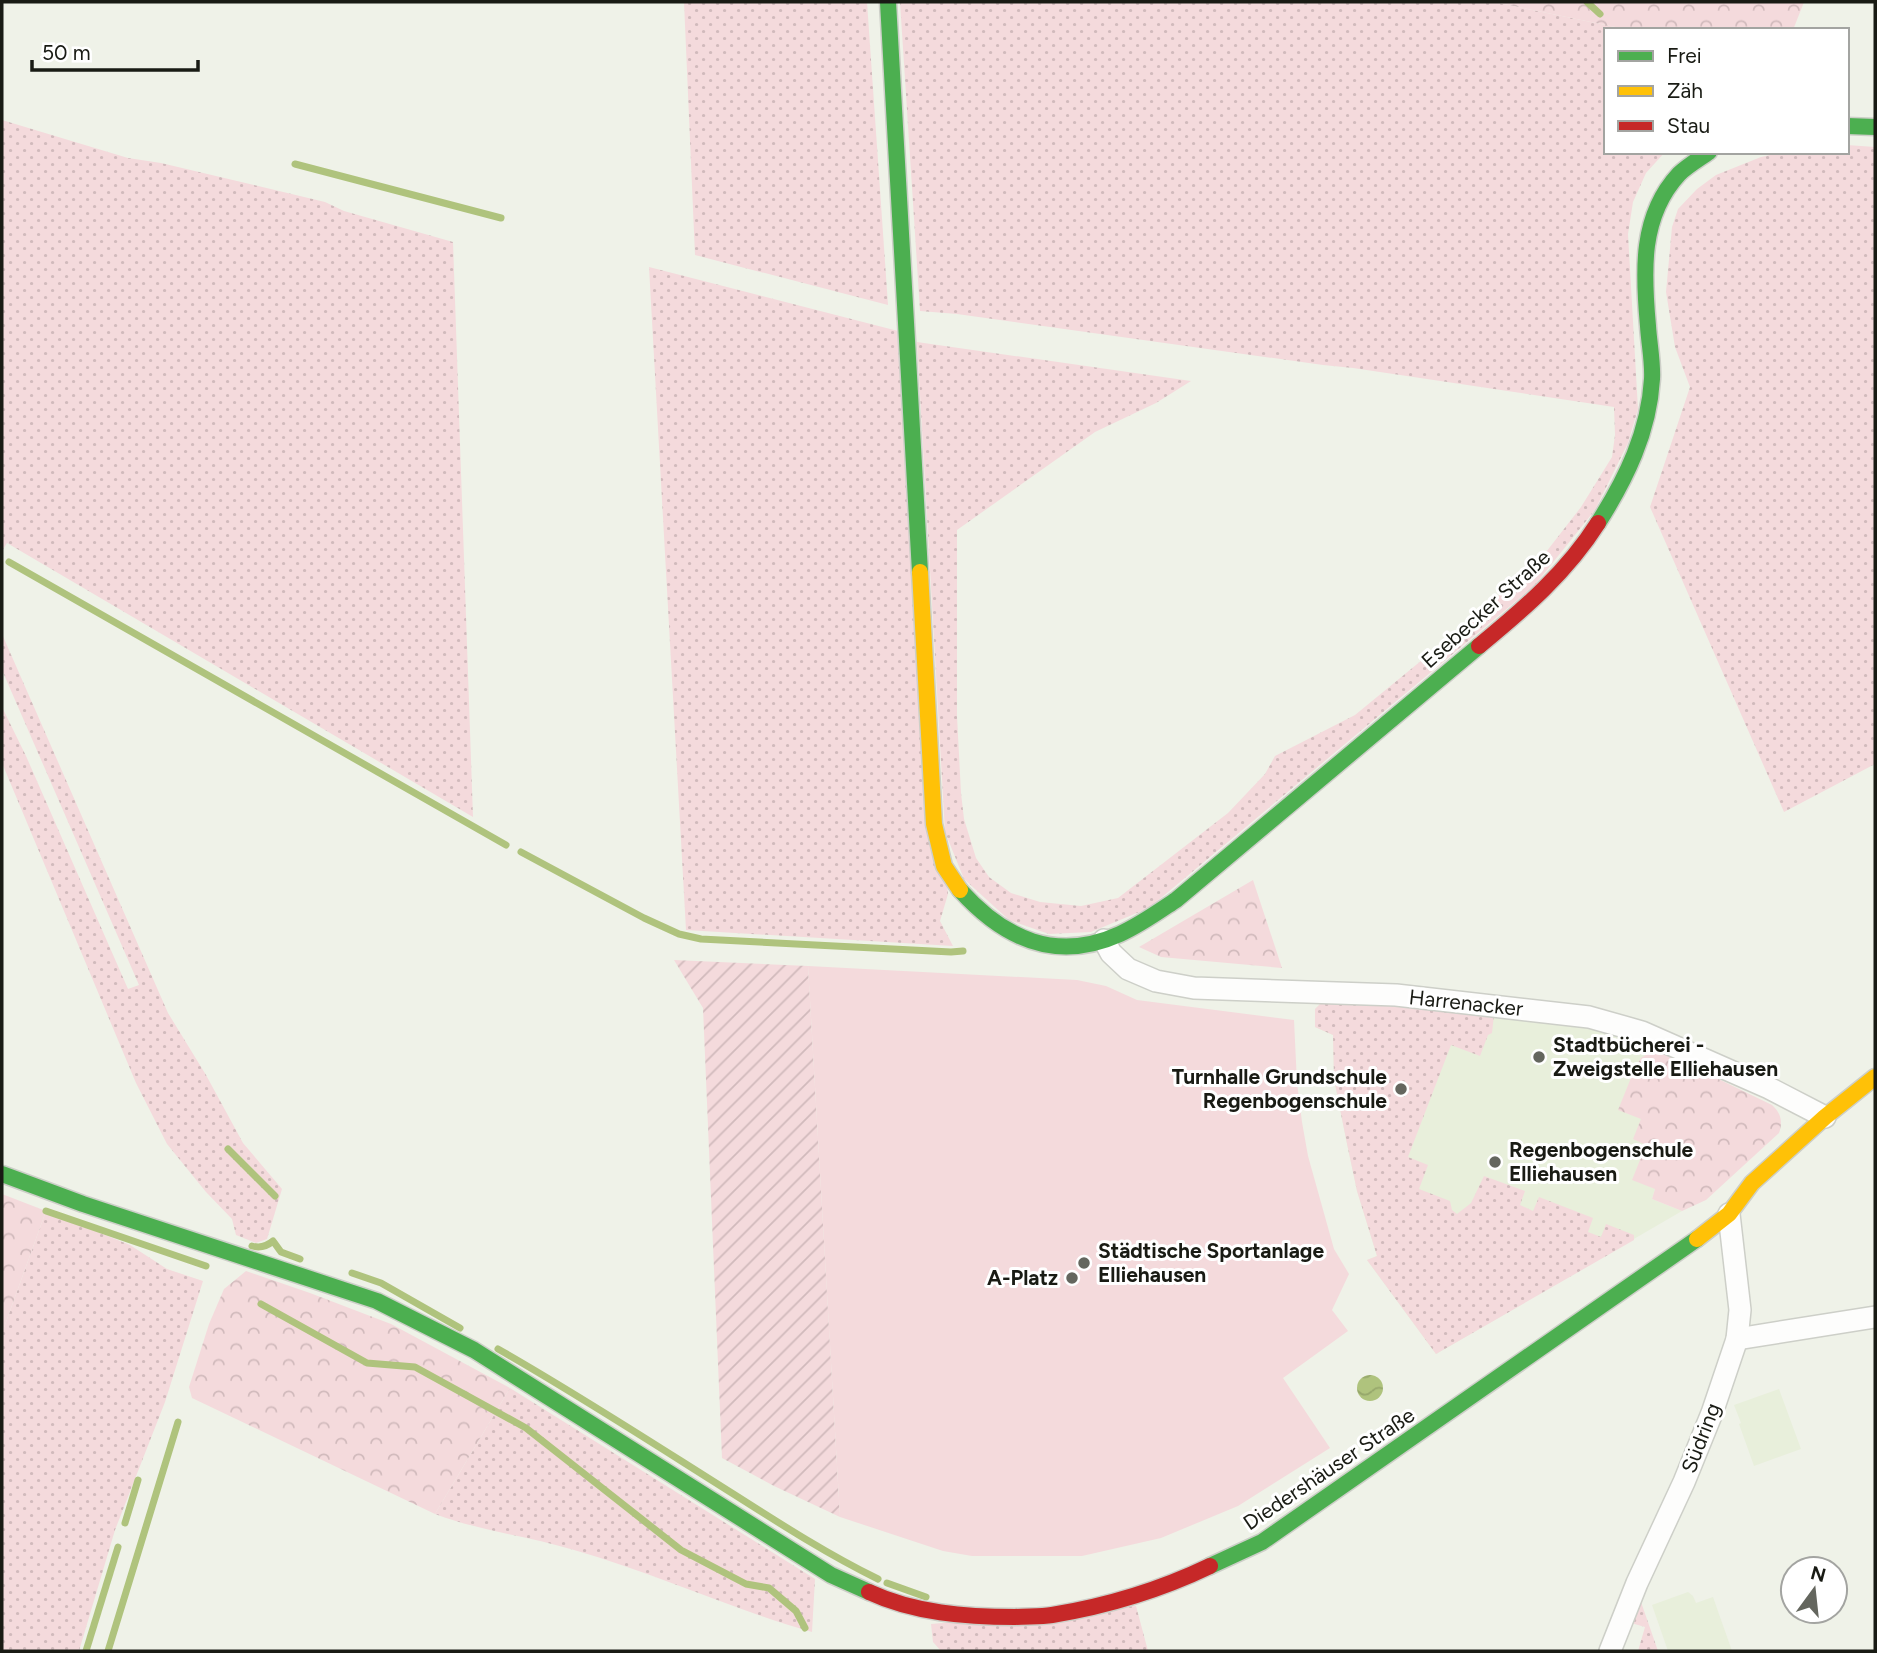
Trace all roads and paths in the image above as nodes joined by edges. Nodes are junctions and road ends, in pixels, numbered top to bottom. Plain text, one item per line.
1 (888, 2) edge
2 (1849, 126) edge
3 (1875, 127) edge
4 (1706, 154) edge
5 (1104, 940) junction
6 (1875, 1077) edge
7 (1825, 1117) junction
8 (2, 1174) edge
9 (1729, 1214) junction
10 (1875, 1317) edge
11 (1737, 1339) junction
12 (1610, 1651) edge

1 - 5 street, Esebecker Straße
2 - 3 street
4 - 5 street, Esebecker Straße
5 - 7 street, Harrenacker
6 - 7 street, Diedershäuser Straße
7 - 9 street, Diedershäuser Straße
8 - 9 street, Diedershäuser Straße
9 - 11 street, Südring
10 - 11 street
11 - 12 street, Südring

